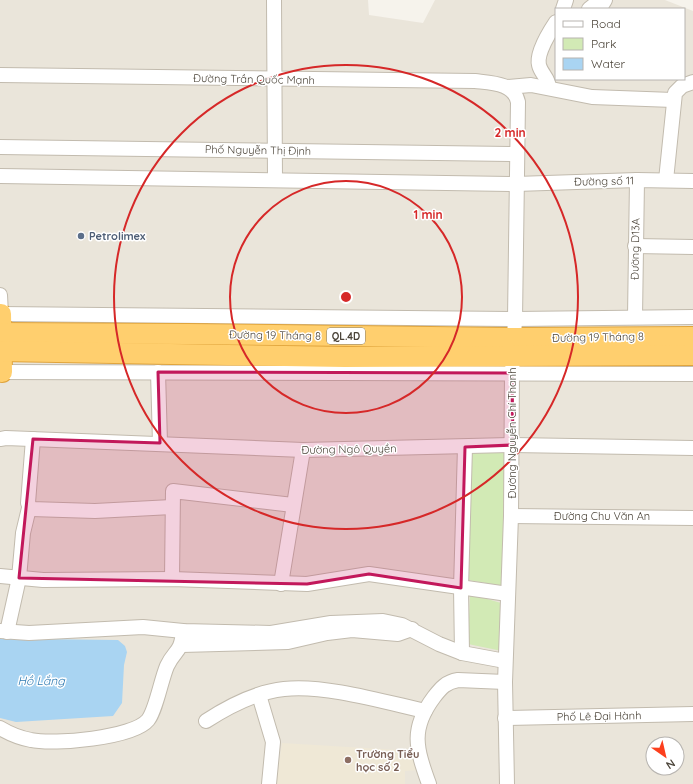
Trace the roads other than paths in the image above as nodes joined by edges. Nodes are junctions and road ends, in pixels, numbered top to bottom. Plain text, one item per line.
1 (274, 0) edge
2 (605, 0) edge
3 (590, 8) edge
4 (555, 24) edge
5 (0, 75) edge
6 (275, 78) junction
7 (693, 82) edge
8 (507, 87) junction
9 (549, 88) junction
10 (673, 100) junction
11 (0, 147) edge
12 (276, 150) junction
13 (516, 154) junction
14 (0, 176) edge
15 (275, 179) junction
16 (637, 180) junction
17 (666, 180) junction
18 (693, 181) edge
19 (516, 184) junction
20 (635, 246) junction
21 (693, 247) edge
22 (635, 317) junction
23 (693, 317) edge
24 (1, 328) edge
25 (693, 337) edge
26 (513, 347) junction
27 (693, 355) edge
28 (1, 372) edge
29 (158, 372) junction
30 (693, 374) edge
31 (3, 438) edge
32 (33, 438) junction
33 (160, 443) junction
34 (513, 445) junction
35 (465, 447) junction
36 (693, 448) edge
37 (303, 450) junction
38 (293, 505) junction
39 (172, 507) junction
40 (29, 508) junction
41 (511, 516) junction
42 (693, 518) edge
43 (0, 576) edge
44 (19, 578) junction
45 (172, 579) junction
46 (281, 584) junction
47 (462, 588) junction
48 (508, 594) junction
49 (4, 632) edge
50 (182, 638) junction
51 (462, 653) junction
52 (505, 661) junction
53 (505, 682) junction
54 (259, 695) junction
55 (424, 711) junction
56 (693, 714) edge
57 (505, 718) junction
58 (206, 721) dead end
59 (0, 728) edge
60 (269, 784) edge
61 (429, 784) edge
62 (507, 784) edge

1 - 6 street
2 - 3 street
4 - 9 street
5 - 6 street, Đường Trần Quốc Mạnh
6 - 8 street, Đường Trần Quốc Mạnh
6 - 12 street
7 - 10 street
8 - 9 street, Đường Trần Quốc Mạnh
8 - 13 street, Đường Nguyễn Chí Thanh
9 - 10 street, Đường Trần Quốc Mạnh
10 - 17 street
11 - 12 street, Phố Nguyễn Thị Định
12 - 13 street, Phố Nguyễn Thị Định
12 - 15 street
13 - 19 street, Đường Nguyễn Chí Thanh
14 - 15 street
15 - 19 street
16 - 17 street, Đường số 11
16 - 19 street, Đường số 11
16 - 20 street, Đường D13A
17 - 18 street, Đường số 11
19 - 26 street, Đường Nguyễn Chí Thanh
20 - 21 street
20 - 22 street, Đường D13A
22 - 23 street, Đường 19 Tháng 8
22 - 26 street, Đường 19 Tháng 8
24 - 26 highway, Đường 19 Tháng 8 / QL.4D
24 - 28 highway
25 - 26 highway, Đường 19 Tháng 8 / QL.4D
26 - 27 highway, Đường 19 Tháng 8 / QL.4D
26 - 29 street, Đường 19 Tháng 8
26 - 30 street, Đường 19 Tháng 8
26 - 34 street, Đường Nguyễn Chí Thanh
28 - 29 street, Đường 19 Tháng 8
29 - 33 street
31 - 32 street, Đường Ngô Quyền
32 - 33 street, Đường Ngô Quyền
32 - 40 street
33 - 37 street, Đường Ngô Quyền
34 - 35 street, Đường Ngô Quyền
34 - 36 street, Đường Ngô Quyền
34 - 41 street, Đường Nguyễn Chí Thanh
35 - 37 street, Đường Ngô Quyền
35 - 47 street
37 - 38 street
38 - 39 street
38 - 46 street
39 - 40 street
39 - 45 street
40 - 44 street
41 - 42 street, Đường Chu Văn An
41 - 48 street, Đường Nguyễn Chí Thanh
43 - 44 street
44 - 45 street
44 - 49 street
45 - 46 street
46 - 47 street
47 - 48 street
47 - 51 street
48 - 52 street, Đường Nguyễn Chí Thanh
49 - 50 street
50 - 51 street
50 - 59 street
51 - 52 street
52 - 53 street, Đường Nguyễn Chí Thanh
53 - 55 street
53 - 57 street, Đường Nguyễn Chí Thanh
54 - 55 street
54 - 58 street
54 - 60 street
55 - 61 street
56 - 57 street, Phố Lê Đại Hành
57 - 62 street, Đường Nguyễn Chí Thanh

